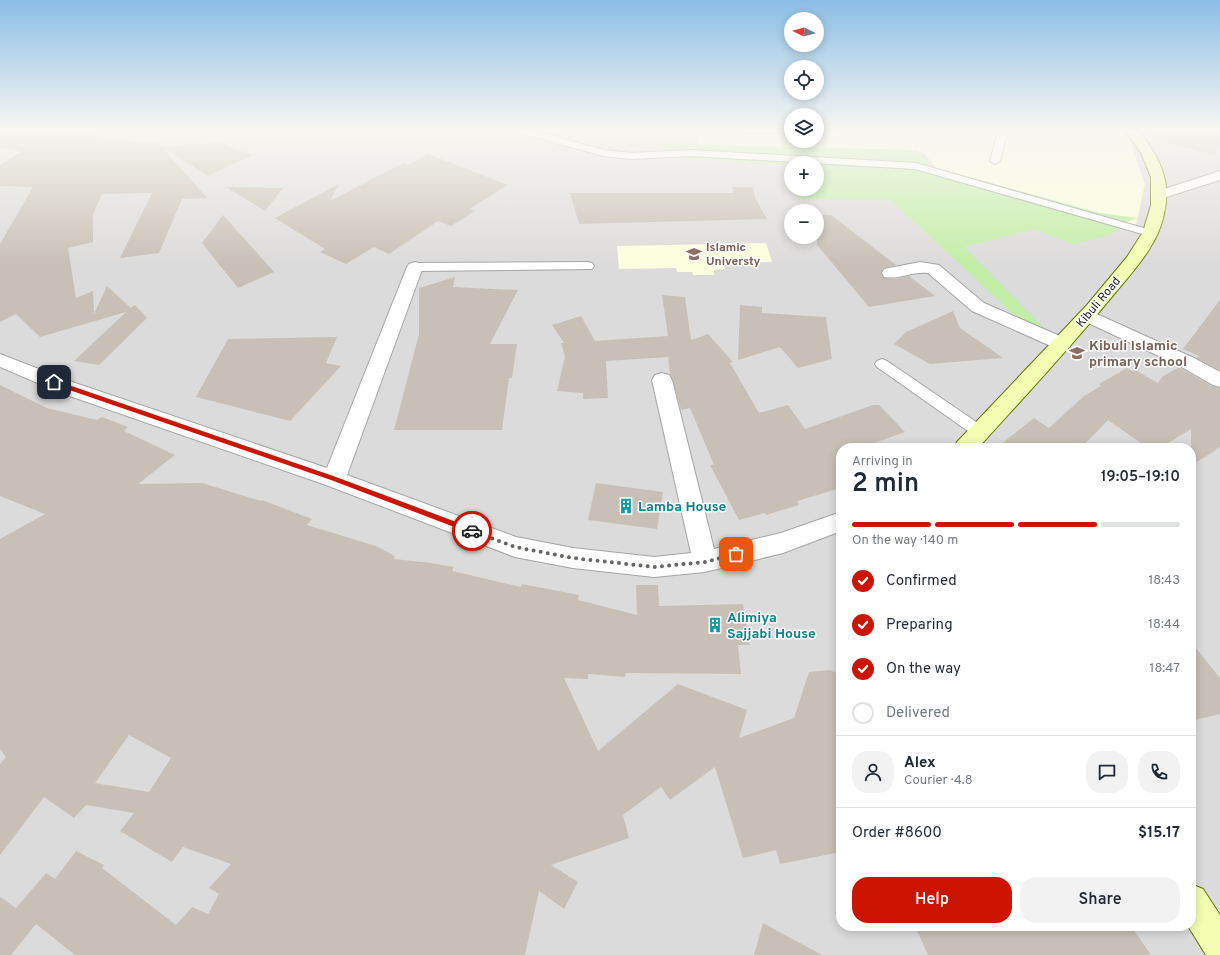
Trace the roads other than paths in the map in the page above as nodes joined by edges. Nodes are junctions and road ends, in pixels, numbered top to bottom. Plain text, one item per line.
1 (949, 176) edge
2 (1158, 176) edge
3 (1218, 176) edge
4 (1160, 195) junction
5 (1150, 233) junction
6 (588, 266) dead end
7 (415, 267) joint
8 (890, 273) dead end
9 (1088, 316) junction
10 (1062, 344) junction
11 (0, 360) edge
12 (882, 364) dead end
13 (662, 380) dead end
14 (1220, 380) edge
15 (980, 432) junction
16 (970, 443) edge
17 (334, 479) junction
18 (836, 523) edge
19 (705, 562) junction
20 (1196, 909) edge
21 (1220, 946) edge

1 - 5 lane
2 - 4 street, Kibuli Road
3 - 4 street
4 - 5 street, Kibuli Road
5 - 9 street, Kibuli Road
6 - 7 lane
7 - 17 street
8 - 10 street
9 - 10 street, Kibuli Road
9 - 14 street
10 - 15 street, Kibuli Road
11 - 17 street
12 - 15 lane
13 - 19 street
15 - 16 street, Kibuli Road
17 - 19 street
18 - 19 street
20 - 21 street

